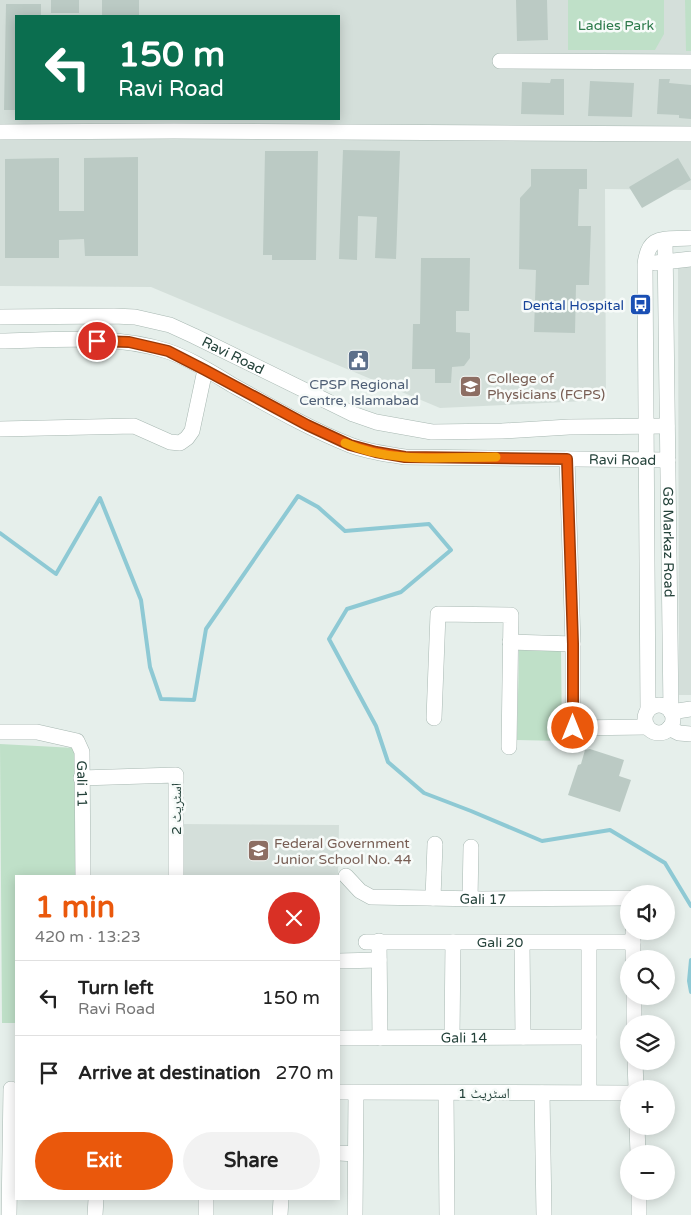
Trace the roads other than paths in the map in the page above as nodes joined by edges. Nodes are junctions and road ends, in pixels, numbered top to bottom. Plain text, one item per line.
1 (500, 61) dead end
2 (691, 62) edge
3 (0, 132) edge
4 (691, 134) edge
5 (691, 238) edge
6 (665, 240) junction
7 (691, 259) edge
8 (665, 262) junction
9 (645, 265) junction
10 (0, 317) edge
11 (0, 341) edge
12 (205, 370) junction
13 (646, 426) junction
14 (667, 426) junction
15 (0, 429) edge
16 (567, 459) junction
17 (645, 460) junction
18 (668, 460) junction
19 (510, 642) junction
20 (573, 644) junction
21 (691, 709) edge
22 (648, 710) junction
23 (434, 718) dead end
24 (670, 720) junction
25 (647, 727) junction
26 (0, 732) edge
27 (691, 734) edge
28 (509, 747) dead end
29 (81, 778) junction
30 (435, 844) dead end
31 (471, 846) dead end
32 (82, 875) edge
33 (176, 875) edge
34 (346, 876) dead end
35 (433, 898) junction
36 (620, 898) edge
37 (470, 899) junction
38 (620, 939) edge
39 (453, 942) junction
40 (522, 943) junction
41 (589, 943) junction
42 (379, 960) junction
43 (340, 961) edge
44 (452, 1036) junction
45 (523, 1037) junction
46 (589, 1037) junction
47 (340, 1038) edge
48 (380, 1038) junction
49 (9, 1089) edge
50 (340, 1092) edge
51 (589, 1092) junction
52 (356, 1093) junction
53 (446, 1093) junction
54 (542, 1093) junction
55 (620, 1093) edge
56 (340, 1154) edge
57 (355, 1154) junction
58 (13, 1178) edge
59 (96, 1200) edge
60 (206, 1200) edge
61 (280, 1200) edge
62 (639, 1200) edge
63 (9, 1215) edge
64 (95, 1215) edge
65 (206, 1215) edge
66 (280, 1215) edge
67 (355, 1215) edge
68 (447, 1215) edge
69 (544, 1215) edge
70 (639, 1215) edge

1 - 2 street
3 - 4 street
5 - 6 street, G8 Markaz Road
6 - 8 street, G8 Markaz Road
6 - 9 street, G8 Markaz Road
7 - 8 street
8 - 9 street
8 - 14 street, G8 Markaz Road
9 - 13 street, G8 Markaz Road
10 - 13 street, Ravi Road
11 - 12 street, Ravi Road
12 - 15 street
12 - 16 street, Ravi Road
13 - 14 street, Ravi Road
13 - 17 street, G8 Markaz Road
14 - 18 street, G8 Markaz Road
16 - 17 street, Ravi Road
16 - 20 street
17 - 18 street, Ravi Road
17 - 22 street, G8 Markaz Road
18 - 24 street, G8 Markaz Road
19 - 20 street
19 - 23 street
19 - 28 street
20 - 25 street
21 - 24 street
22 - 24 street
22 - 25 street
24 - 25 street
24 - 27 street
26 - 29 street, Gali 11
29 - 32 street, Gali 11
29 - 33 street, اسٹریٹ 2
30 - 35 street
31 - 37 street
34 - 35 street, Gali 17
35 - 37 street, Gali 17
36 - 37 street, Gali 17
38 - 41 street, Gali 20
39 - 40 street, Gali 20
39 - 42 street, Gali 20
39 - 44 street
40 - 41 street, Gali 20
40 - 45 street
41 - 46 street
42 - 43 street
42 - 48 street
44 - 45 street, Gali 14
44 - 48 street, Gali 14
45 - 46 street, Gali 14
46 - 51 street
47 - 48 street, Gali 14
49 - 58 street
50 - 52 street, اسٹریٹ 1
51 - 54 street, اسٹریٹ 1
51 - 55 street, اسٹریٹ 1
52 - 53 street, اسٹریٹ 1
52 - 57 street
53 - 54 street, اسٹریٹ 1
53 - 68 street
54 - 69 street
56 - 57 street
57 - 67 street
58 - 63 street
59 - 64 street
60 - 65 street
61 - 66 street
62 - 70 street

